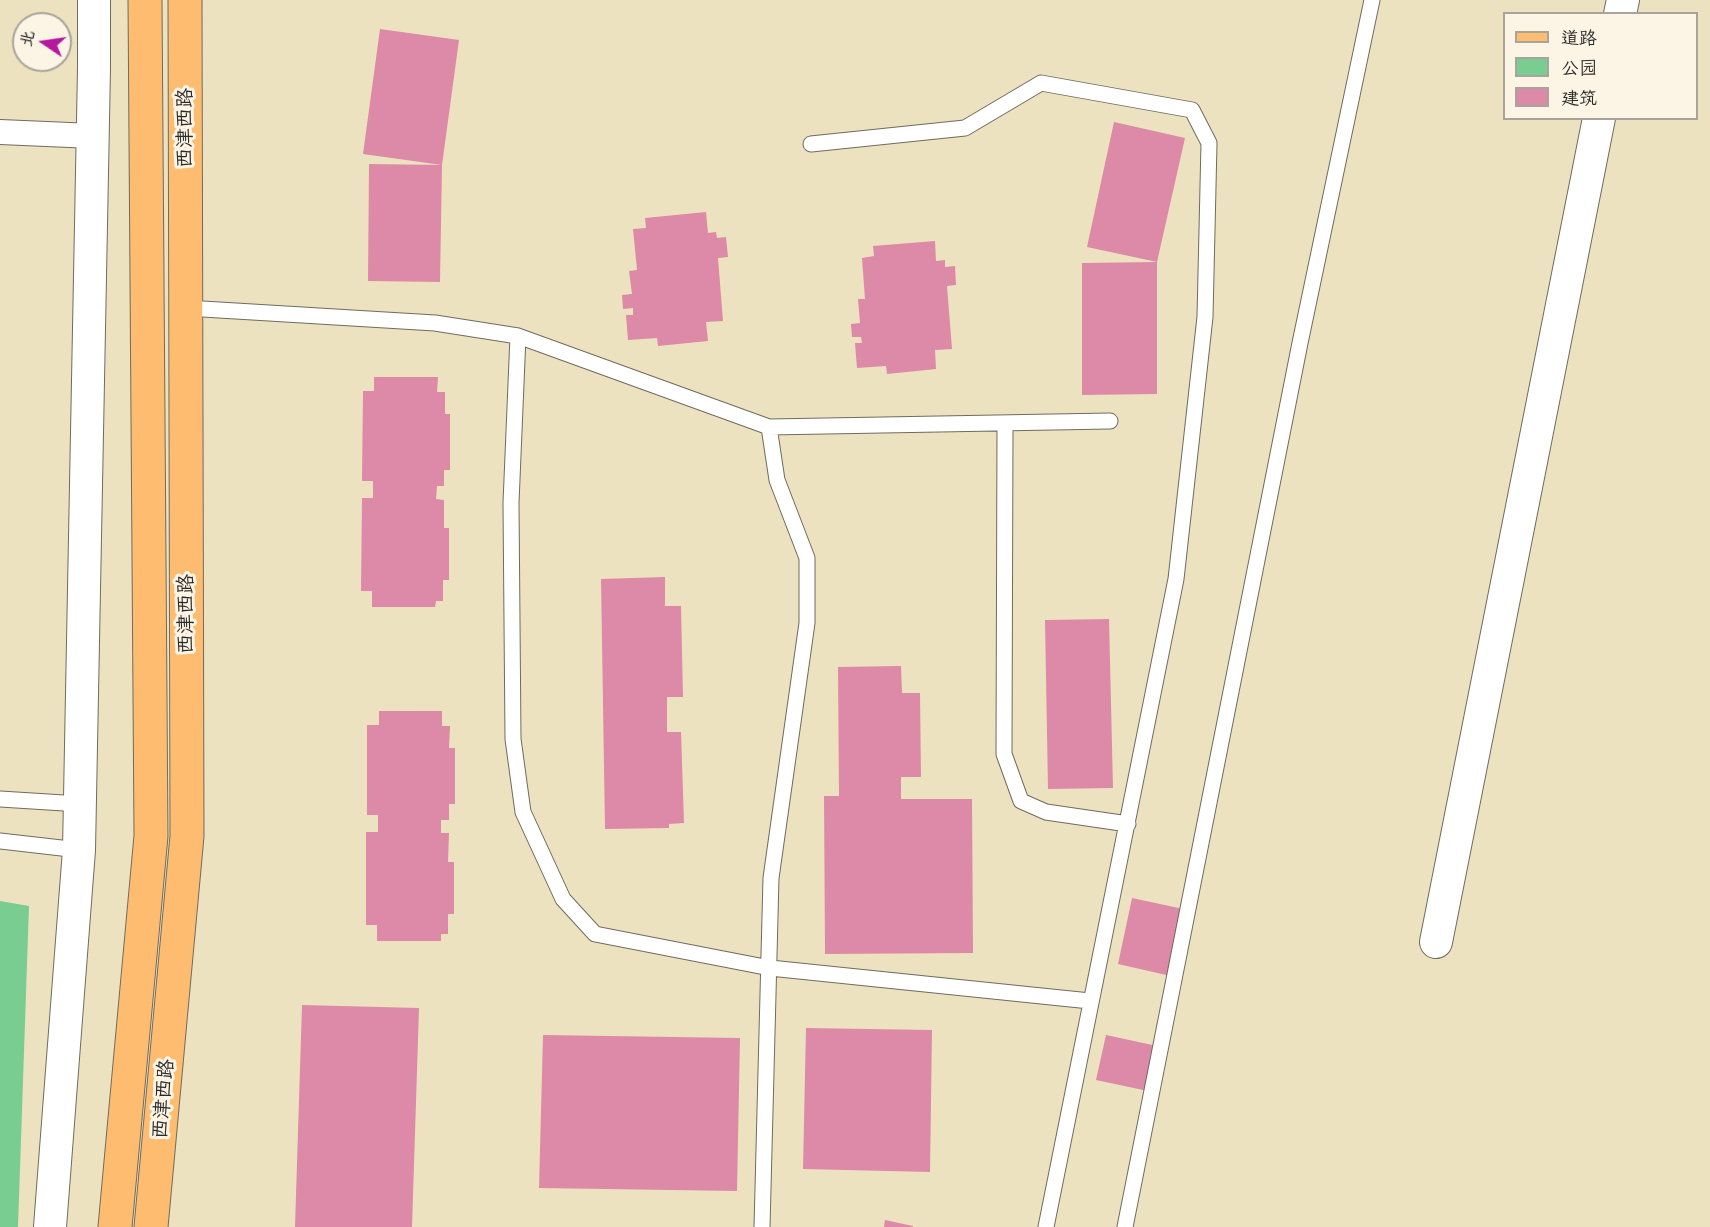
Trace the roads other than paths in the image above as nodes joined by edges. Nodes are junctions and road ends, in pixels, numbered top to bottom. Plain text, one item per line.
1 (94, 0) edge
2 (145, 0) edge
3 (185, 0) edge
4 (1372, 0) edge
5 (1599, 120) edge
6 (0, 132) edge
7 (93, 136) junction
8 (811, 144) dead end
9 (186, 308) junction
10 (518, 336) junction
11 (1110, 421) dead end
12 (1005, 424) junction
13 (770, 427) junction
14 (0, 799) edge
15 (80, 804) junction
16 (1128, 824) junction
17 (0, 841) edge
18 (78, 850) junction
19 (1436, 942) dead end
20 (770, 968) junction
21 (1090, 1001) junction
22 (50, 1227) edge
23 (116, 1227) edge
24 (151, 1227) edge
25 (762, 1227) edge
26 (1046, 1227) edge
27 (1125, 1227) edge

1 - 7 street
2 - 23 main road, 西津西路
3 - 9 main road, 西津西路
4 - 27 lane
5 - 19 street
6 - 7 street
7 - 15 street
8 - 16 lane
9 - 10 lane
9 - 24 main road, 西津西路
10 - 13 lane
10 - 20 lane
11 - 12 lane
12 - 13 lane
12 - 16 lane
13 - 20 lane
14 - 15 lane
15 - 18 street
16 - 21 lane
17 - 18 lane
18 - 22 street
20 - 21 lane
20 - 25 lane
21 - 26 lane

